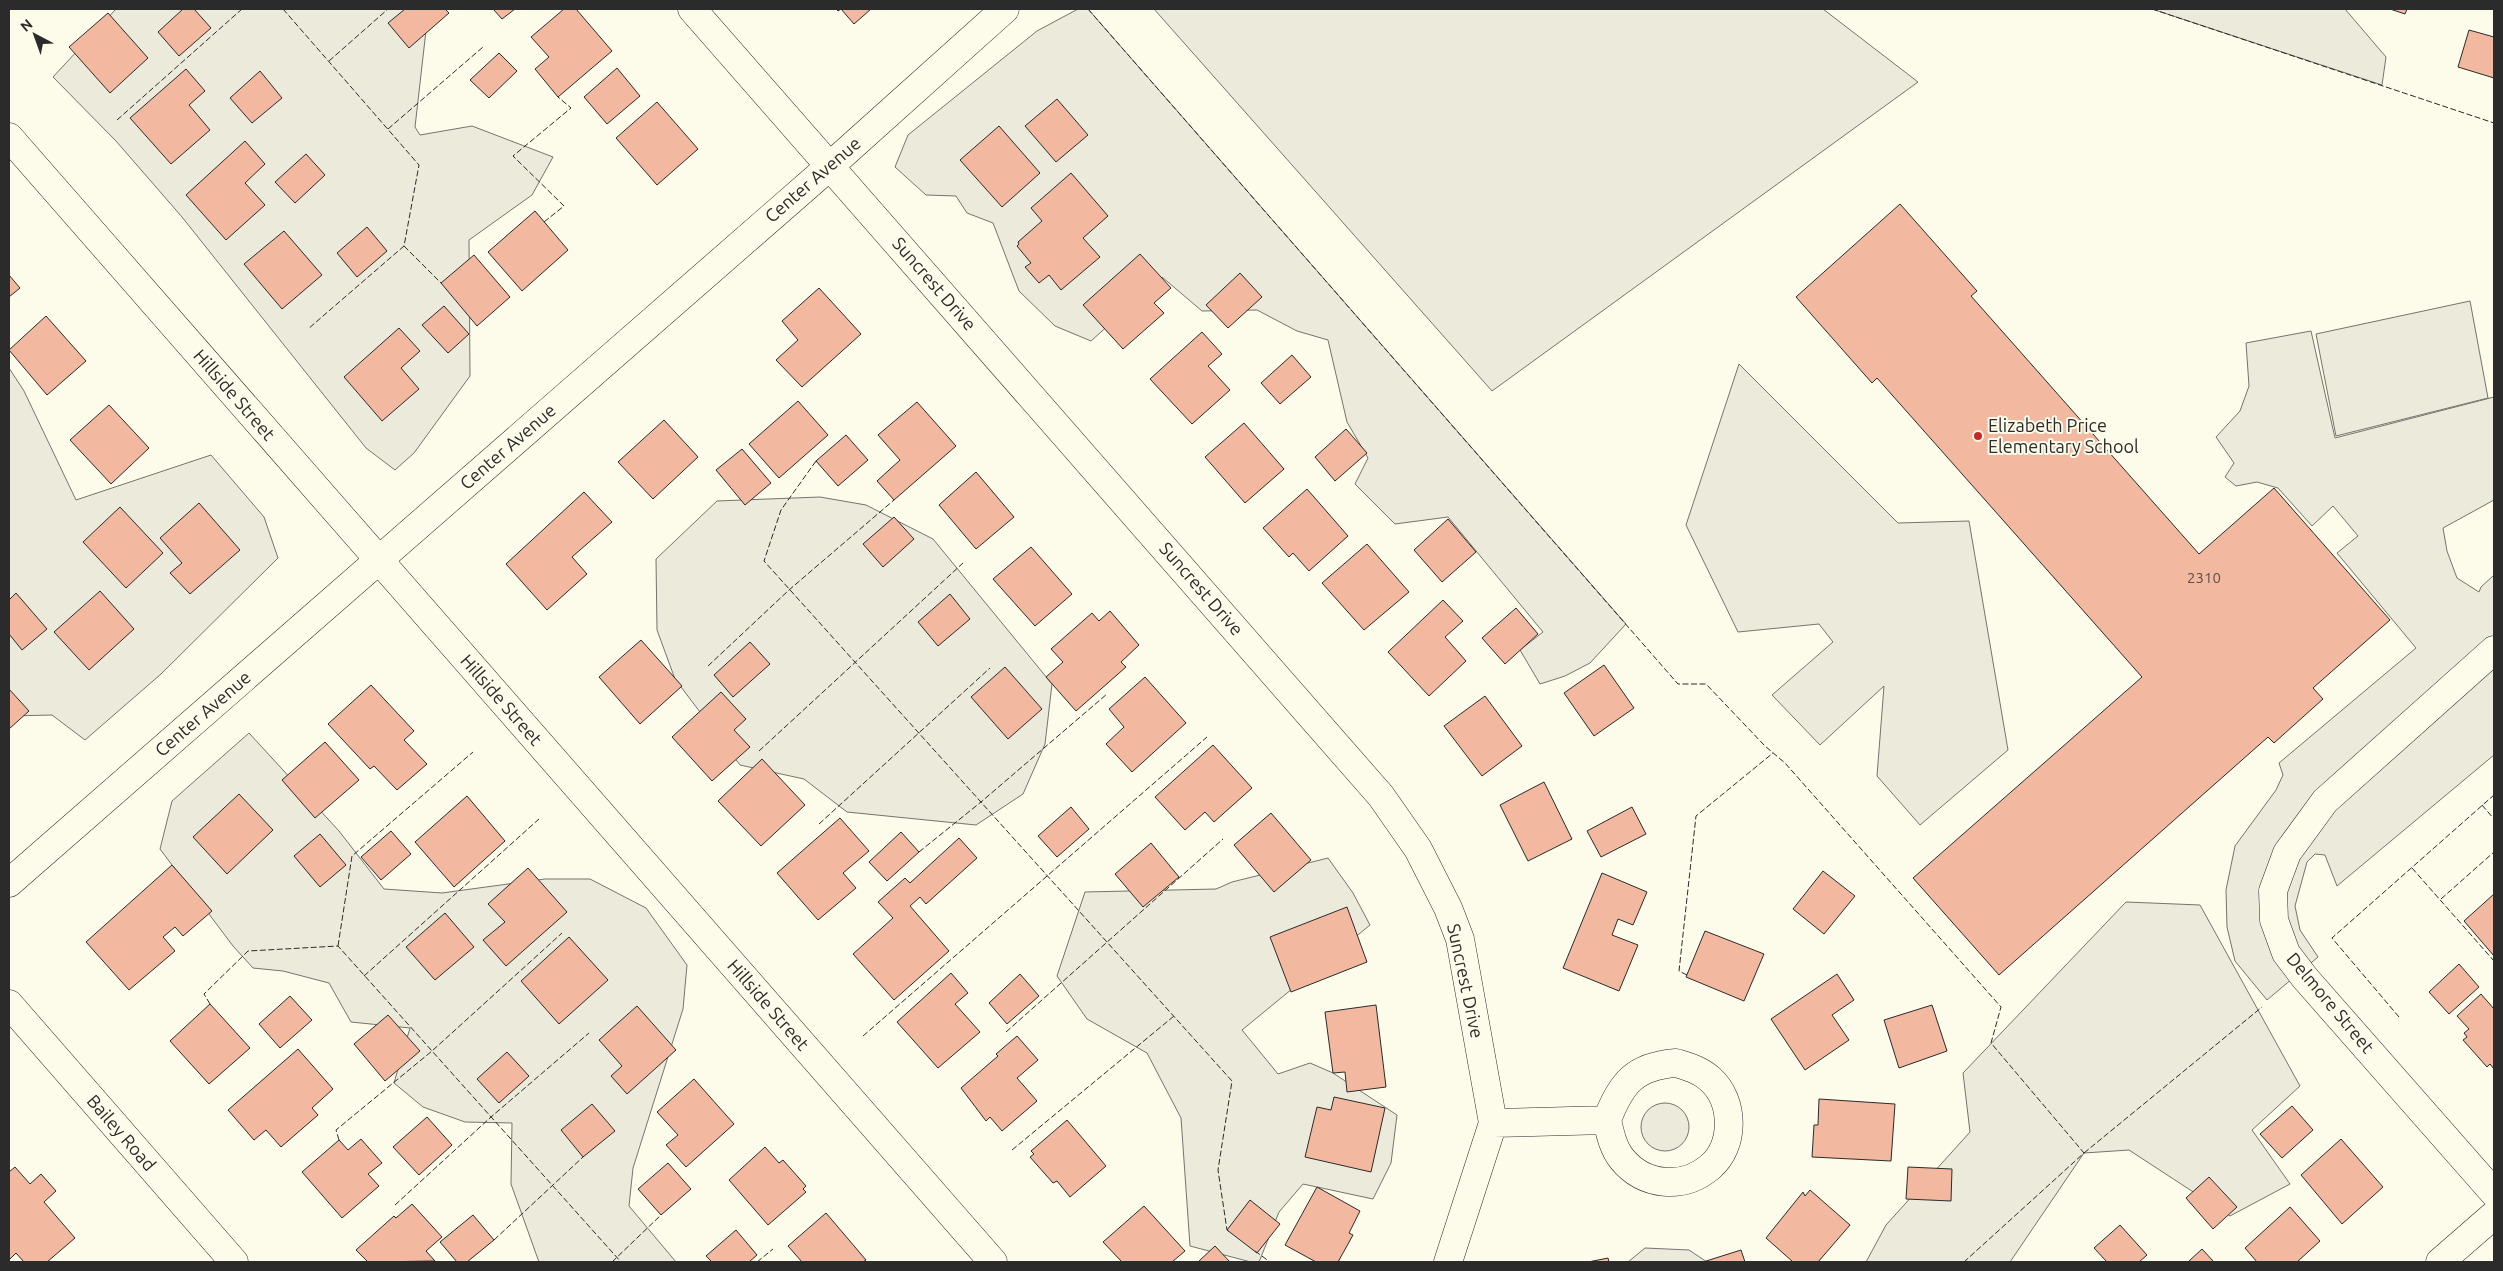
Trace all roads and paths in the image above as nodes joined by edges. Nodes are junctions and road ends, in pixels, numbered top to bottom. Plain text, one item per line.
1 (692, 9) edge
2 (1005, 9) edge
3 (9, 138) edge
4 (830, 166) junction
5 (378, 560) junction
6 (2494, 650) edge
7 (9, 882) edge
8 (9, 1004) edge
9 (1606, 1120) junction
10 (1493, 1123) junction
11 (2494, 1193) edge
12 (2494, 1215) edge
13 (234, 1262) edge
14 (993, 1262) edge
15 (1448, 1262) edge
16 (2440, 1262) edge

1 - 4 street, Suncrest Drive
2 - 4 street, Center Avenue
3 - 5 street, Hillside Street
4 - 5 street, Center Avenue
4 - 10 street, Suncrest Drive
5 - 7 street, Center Avenue
5 - 14 street, Hillside Street
6 - 11 street, Delmore Street
8 - 13 street, Bailey Road
9 - 9 street
9 - 10 street
10 - 15 street, Suncrest Drive
12 - 16 street

